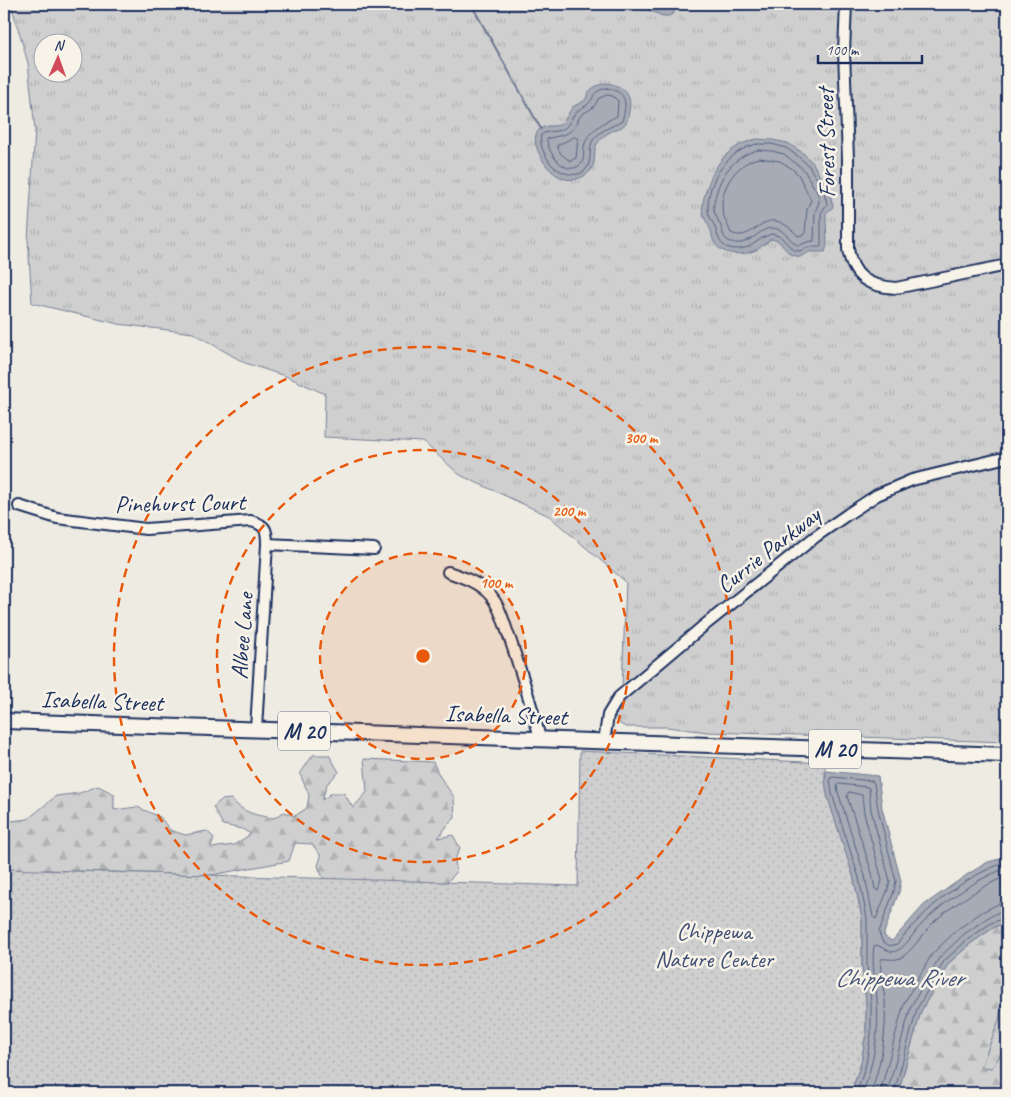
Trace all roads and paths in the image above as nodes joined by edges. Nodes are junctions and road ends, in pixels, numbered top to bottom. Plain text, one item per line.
1 (846, 4) edge
2 (1007, 265) edge
3 (1007, 458) edge
4 (19, 506) dead end
5 (268, 544) junction
6 (374, 549) dead end
7 (448, 572) dead end
8 (4, 721) edge
9 (256, 729) junction
10 (540, 739) junction
11 (604, 742) junction
12 (1007, 755) edge

1 - 2 street, Forest Street
3 - 11 street, Currie Parkway
4 - 5 street, Pinehurst Court
5 - 6 street
5 - 9 street, Albee Lane
7 - 10 street
8 - 9 highway, Isabella Street / M 20
9 - 10 highway, Isabella Street / M 20
10 - 11 highway, Isabella Street / M 20
11 - 12 highway, Isabella Street / M 20

